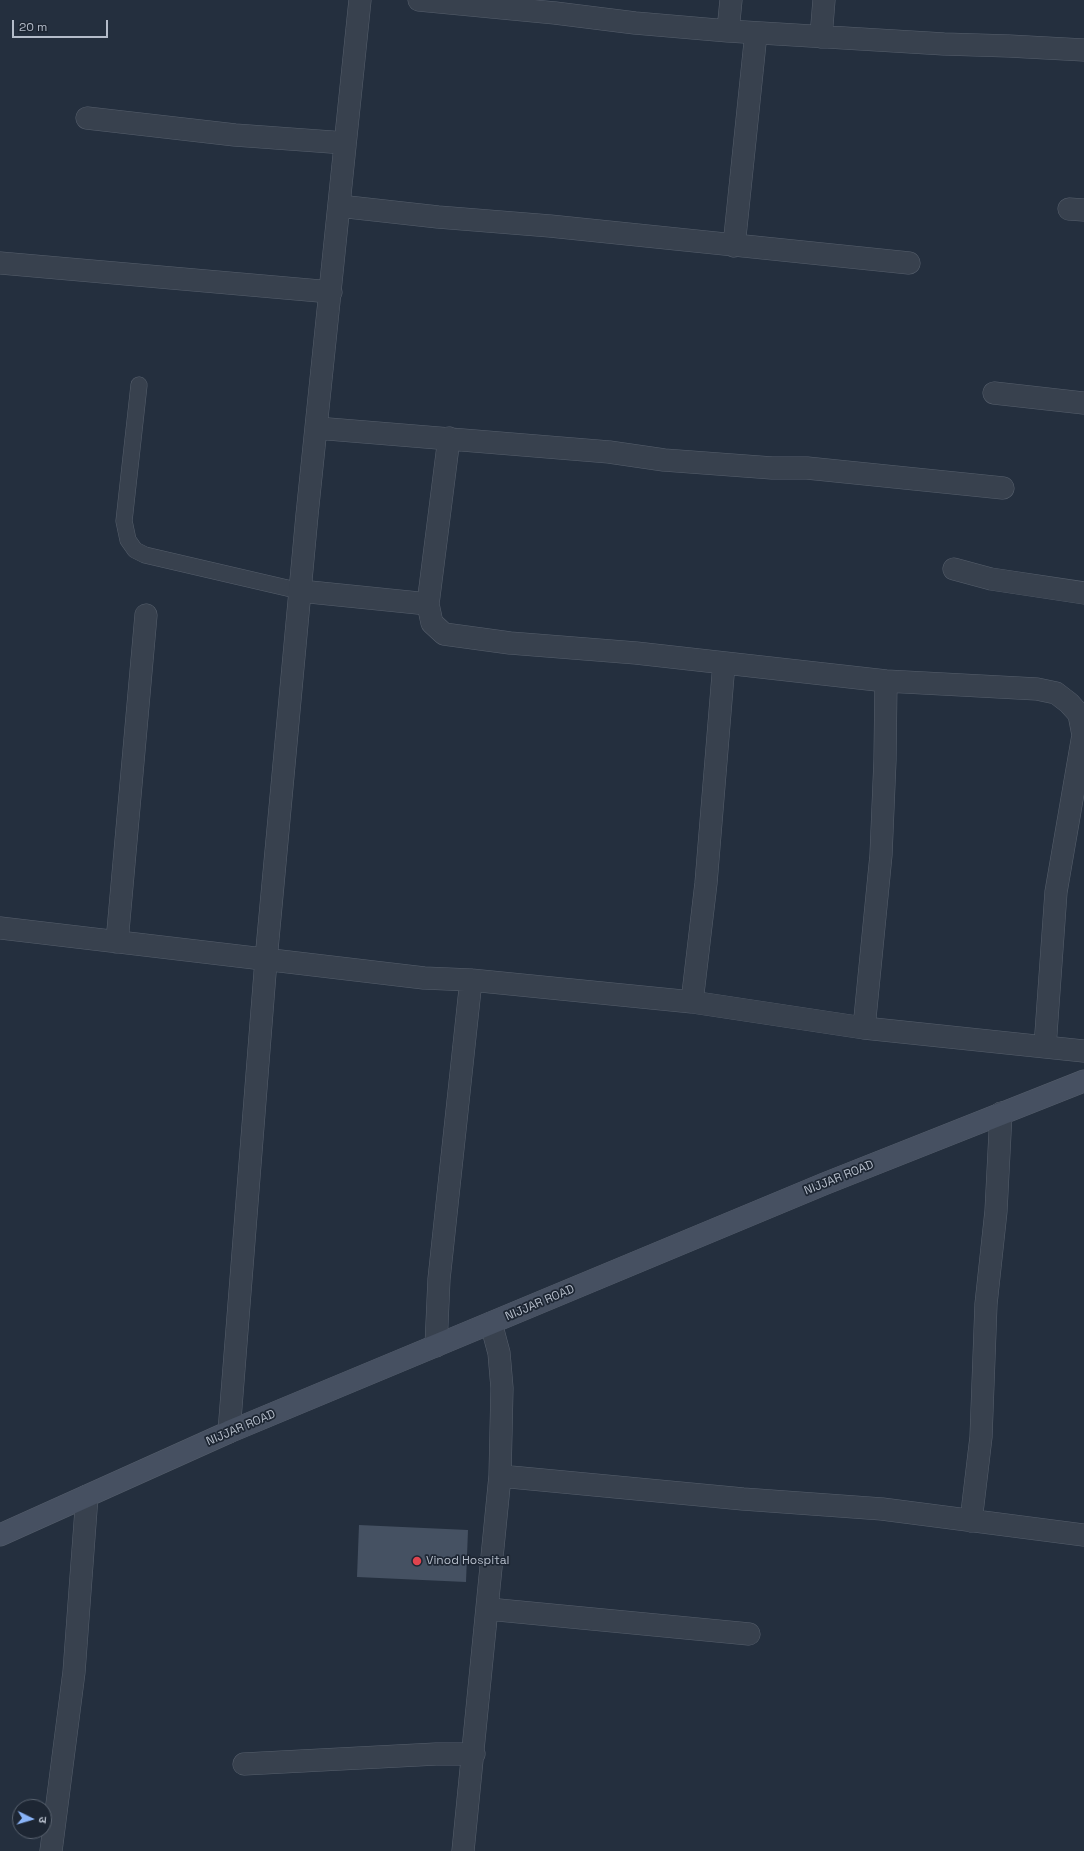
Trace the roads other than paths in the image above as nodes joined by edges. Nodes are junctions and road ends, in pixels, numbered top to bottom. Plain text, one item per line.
1 (360, 0) edge
2 (419, 0) edge
3 (731, 0) edge
4 (824, 0) edge
5 (556, 7) edge
6 (728, 31) junction
7 (756, 33) junction
8 (821, 37) junction
9 (1084, 50) edge
10 (87, 118) dead end
11 (345, 143) junction
12 (339, 206) junction
13 (734, 246) junction
14 (0, 263) edge
15 (909, 263) dead end
16 (331, 292) junction
17 (139, 385) dead end
18 (994, 393) dead end
19 (1084, 403) edge
20 (316, 428) junction
21 (449, 438) junction
22 (1003, 488) dead end
23 (954, 569) dead end
24 (300, 591) junction
25 (1084, 592) edge
26 (428, 604) junction
27 (146, 615) dead end
28 (724, 663) junction
29 (886, 681) junction
30 (0, 928) edge
31 (117, 942) junction
32 (266, 960) junction
33 (471, 980) junction
34 (692, 1002) junction
35 (864, 1028) junction
36 (1045, 1047) junction
37 (1084, 1051) edge
38 (1084, 1081) edge
39 (1001, 1113) junction
40 (491, 1323) junction
41 (436, 1346) junction
42 (229, 1432) junction
43 (500, 1476) junction
44 (87, 1496) junction
45 (971, 1521) junction
46 (0, 1535) edge
47 (1084, 1535) edge
48 (488, 1609) junction
49 (749, 1634) dead end
50 (474, 1754) junction
51 (244, 1764) dead end
52 (51, 1851) edge
53 (463, 1851) edge

1 - 11 street
2 - 5 street
3 - 6 street
4 - 8 street
5 - 6 street
6 - 7 street
7 - 8 street
7 - 13 street
8 - 9 street
10 - 11 street
11 - 12 street
12 - 13 street
12 - 16 street
13 - 15 street
14 - 16 street
16 - 20 street
17 - 24 lane
18 - 19 street
20 - 21 street
20 - 24 street
21 - 22 street
21 - 26 street
23 - 25 street
24 - 26 street
24 - 32 street
26 - 28 street
27 - 31 street
28 - 29 street
28 - 34 street
29 - 35 street
29 - 36 street
30 - 31 street
31 - 32 street
32 - 33 street
32 - 42 street
33 - 34 street
33 - 41 street
34 - 35 street
35 - 36 street
36 - 37 street
38 - 39 street, NIJJAR ROAD
39 - 40 street, NIJJAR ROAD
39 - 45 street
40 - 41 street, NIJJAR ROAD
40 - 43 street
41 - 42 street, NIJJAR ROAD
42 - 44 street, NIJJAR ROAD
43 - 45 street
43 - 48 street
44 - 46 street, NIJJAR ROAD
44 - 52 street
45 - 47 street
48 - 49 street
48 - 50 street
50 - 51 street
50 - 53 street

